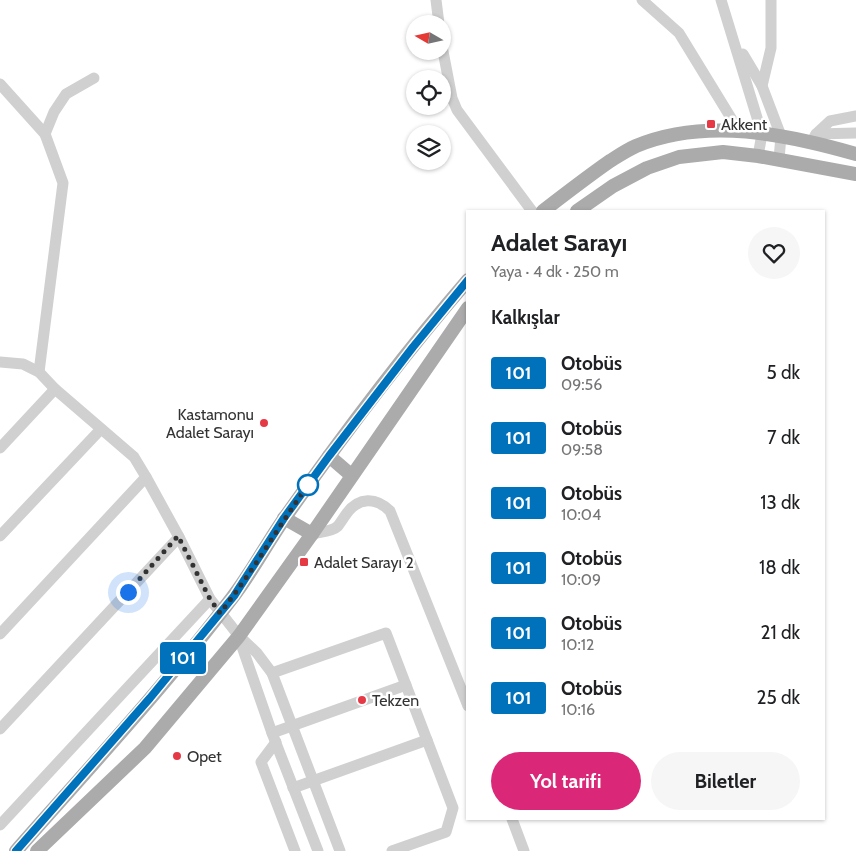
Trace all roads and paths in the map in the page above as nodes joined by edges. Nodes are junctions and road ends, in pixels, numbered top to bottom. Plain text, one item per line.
1 (436, 0) edge
2 (642, 0) edge
3 (721, 0) edge
4 (771, 0) edge
5 (438, 15) edge
6 (734, 40) junction
7 (445, 60) edge
8 (94, 78) dead end
9 (0, 84) edge
10 (762, 86) junction
11 (856, 116) edge
12 (739, 132) junction
13 (856, 133) edge
14 (45, 134) junction
15 (762, 134) junction
16 (781, 136) junction
17 (814, 138) junction
18 (856, 154) edge
19 (758, 156) junction
20 (779, 159) junction
21 (856, 174) edge
22 (531, 210) edge
23 (544, 210) edge
24 (578, 210) edge
25 (466, 282) edge
26 (466, 311) edge
27 (0, 362) edge
28 (39, 372) junction
29 (54, 389) junction
30 (101, 430) junction
31 (0, 448) edge
32 (329, 456) junction
33 (351, 475) junction
34 (146, 477) junction
35 (284, 518) junction
36 (312, 534) junction
37 (0, 536) edge
38 (178, 536) junction
39 (210, 599) junction
40 (220, 613) junction
41 (0, 634) edge
42 (239, 636) junction
43 (272, 673) junction
44 (406, 685) junction
45 (466, 701) edge
46 (292, 725) junction
47 (0, 729) edge
48 (274, 737) junction
49 (428, 740) junction
50 (314, 781) junction
51 (292, 785) junction
52 (271, 789) junction
53 (301, 808) junction
54 (282, 816) junction
55 (512, 820) edge
56 (0, 824) edge
57 (16, 851) edge
58 (37, 851) edge
59 (295, 851) edge
60 (318, 851) edge
61 (340, 851) edge
62 (392, 851) edge
63 (524, 851) edge

1 - 5 street
2 - 12 street
3 - 6 street
4 - 10 street
6 - 10 street
6 - 15 street
7 - 22 street
8 - 14 street
9 - 14 street
10 - 16 street
11 - 17 street
12 - 15 main road
12 - 23 main road
13 - 17 street
14 - 28 street
15 - 16 main road
15 - 19 street
16 - 17 main road
16 - 20 street
17 - 18 main road
19 - 20 main road
19 - 24 main road
20 - 21 main road
25 - 32 main road
26 - 33 main road
27 - 28 street
28 - 29 street
29 - 30 street
29 - 31 street
30 - 34 street
30 - 37 street
32 - 33 main road
32 - 35 main road
33 - 36 main road
34 - 38 street
34 - 41 street
35 - 36 main road
35 - 40 main road
36 - 42 main road
36 - 45 street
38 - 39 street
38 - 47 street
39 - 40 street
39 - 56 street
40 - 42 street
40 - 57 main road
42 - 43 street
42 - 48 street
42 - 58 main road
43 - 44 street
43 - 46 street
44 - 46 street
44 - 49 street
46 - 48 street
46 - 50 street
48 - 51 street
48 - 52 street
49 - 50 street
49 - 62 street
50 - 51 street
50 - 61 street
51 - 52 street
51 - 53 street
52 - 54 street
53 - 54 street
53 - 60 street
54 - 59 street
55 - 63 street

